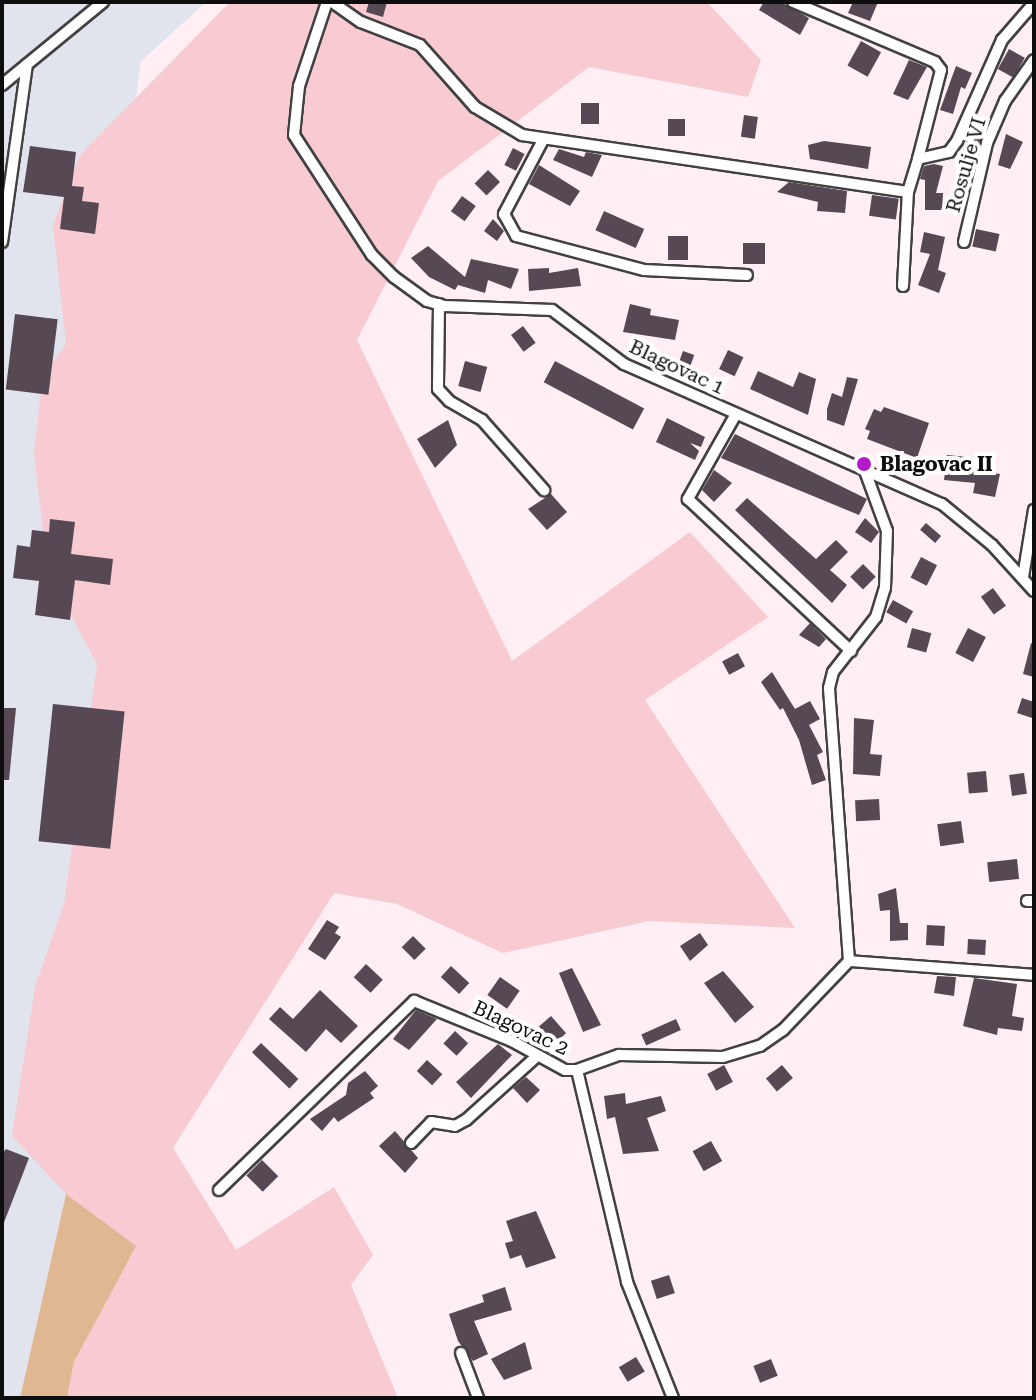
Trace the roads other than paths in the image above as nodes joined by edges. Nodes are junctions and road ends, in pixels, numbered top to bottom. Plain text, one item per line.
1 (103, 2) edge
2 (330, 2) edge
3 (793, 2) edge
4 (1034, 3) edge
5 (1034, 60) edge
6 (27, 65) junction
7 (2, 85) edge
8 (543, 140) junction
9 (918, 159) junction
10 (908, 192) junction
11 (2, 242) edge
12 (964, 242) dead end
13 (747, 275) dead end
14 (903, 286) dead end
15 (439, 304) junction
16 (736, 414) junction
17 (864, 468) junction
18 (544, 490) dead end
19 (1034, 510) edge
20 (1023, 577) junction
21 (1034, 591) edge
22 (851, 651) junction
23 (849, 961) junction
24 (1034, 975) edge
25 (537, 1056) junction
26 (577, 1070) junction
27 (411, 1143) dead end
28 (219, 1190) dead end
29 (461, 1353) dead end
30 (478, 1398) edge
31 (673, 1398) edge

1 - 6 street
2 - 8 street
2 - 15 street, Blagovac 1
3 - 9 street
4 - 9 street
5 - 12 street, Rosulje VI
6 - 7 street
6 - 11 street
8 - 10 street
8 - 13 street
9 - 10 street
10 - 14 street
15 - 16 street, Blagovac 1
15 - 18 street
16 - 17 street, Blagovac 1
16 - 22 street
17 - 20 street, Blagovac 1
17 - 22 street
19 - 20 street
20 - 21 street, Blagovac 1
22 - 23 street
23 - 24 street
23 - 26 street, Blagovac 2
25 - 26 street, Blagovac 2
25 - 27 street
25 - 28 street, Blagovac 2
26 - 31 street
29 - 30 street

